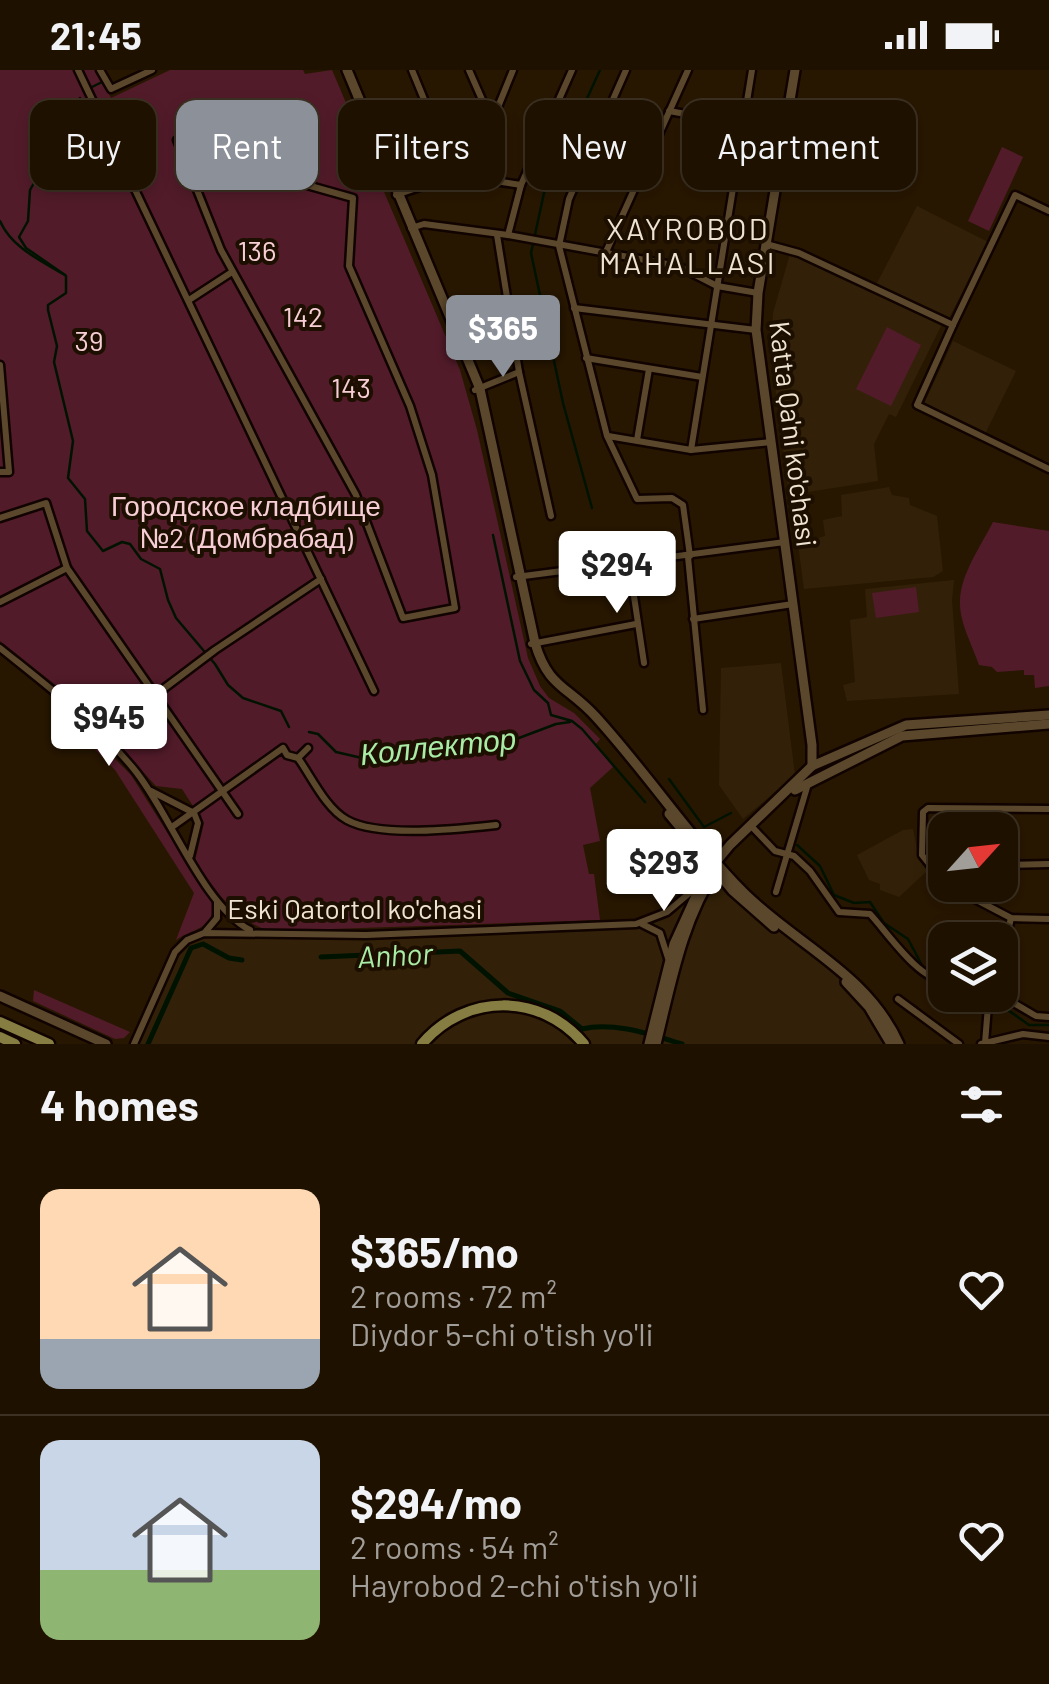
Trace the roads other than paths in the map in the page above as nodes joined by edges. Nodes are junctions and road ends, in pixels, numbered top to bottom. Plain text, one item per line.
1 (78, 70) edge
2 (100, 70) edge
3 (152, 70) edge
4 (344, 70) edge
5 (412, 70) edge
6 (470, 70) edge
7 (513, 70) edge
8 (572, 70) edge
9 (626, 70) edge
10 (688, 70) edge
11 (752, 70) edge
12 (795, 70) edge
13 (424, 100) edge
14 (482, 100) edge
15 (499, 100) edge
16 (747, 100) edge
17 (790, 100) edge
18 (670, 111) junction
19 (682, 113) edge
20 (505, 182) edge
21 (521, 185) junction
22 (411, 190) edge
23 (732, 190) edge
24 (775, 190) edge
25 (397, 195) junction
26 (1049, 211) edge
27 (411, 228) junction
28 (496, 235) junction
29 (508, 236) junction
30 (766, 244) junction
31 (559, 246) junction
32 (605, 254) junction
33 (232, 272) junction
34 (717, 286) junction
35 (758, 293) junction
36 (189, 300) junction
37 (574, 308) junction
38 (952, 325) junction
39 (710, 326) junction
40 (756, 330) junction
41 (586, 358) junction
42 (0, 364) edge
43 (649, 369) junction
44 (520, 372) junction
45 (702, 378) junction
46 (477, 390) junction
47 (607, 436) junction
48 (636, 440) junction
49 (771, 442) junction
50 (691, 450) junction
51 (1049, 469) edge
52 (0, 472) edge
53 (551, 516) dead end
54 (0, 518) edge
55 (785, 542) junction
56 (689, 556) junction
57 (629, 563) junction
58 (66, 568) junction
59 (519, 576) junction
60 (321, 579) junction
61 (0, 602) edge
62 (793, 604) junction
63 (693, 619) junction
64 (636, 624) junction
65 (533, 643) junction
66 (0, 648) edge
67 (644, 663) dead end
68 (374, 691) dead end
69 (154, 696) junction
70 (704, 710) dead end
71 (1049, 715) edge
72 (1049, 724) edge
73 (308, 748) dead end
74 (298, 758) junction
75 (816, 767) junction
76 (148, 789) junction
77 (222, 793) junction
78 (1049, 809) edge
79 (194, 813) junction
80 (238, 814) dead end
81 (496, 826) dead end
82 (172, 827) junction
83 (754, 829) junction
84 (731, 844) junction
85 (703, 846) junction
86 (789, 854) junction
87 (190, 857) junction
88 (928, 862) edge
89 (1018, 864) edge
90 (1049, 864) edge
91 (715, 865) junction
92 (700, 884) junction
93 (732, 890) junction
94 (776, 892) dead end
95 (212, 893) junction
96 (700, 897) junction
97 (980, 902) edge
98 (1011, 918) junction
99 (1049, 918) edge
100 (1010, 922) edge
101 (636, 924) junction
102 (204, 933) junction
103 (260, 934) junction
104 (669, 960) junction
105 (928, 977) edge
106 (0, 996) edge
107 (898, 1000) dead end
108 (1018, 1006) edge
109 (987, 1012) edge
110 (1049, 1017) edge
111 (0, 1022) edge
112 (656, 1030) junction
113 (0, 1037) edge
114 (1049, 1037) edge
115 (134, 1042) edge
116 (15, 1044) edge
117 (49, 1044) edge
118 (106, 1044) edge
119 (422, 1044) edge
120 (584, 1044) edge
121 (651, 1044) edge
122 (891, 1044) edge
123 (900, 1044) edge
124 (959, 1044) edge
125 (983, 1044) edge

1 - 36 street
2 - 3 street
4 - 25 main road
5 - 13 street
6 - 14 street
7 - 15 street
8 - 21 street
9 - 31 street
10 - 18 street
11 - 16 street
12 - 17 main road, Katta Qa'ni ko'chasi
18 - 19 street
18 - 32 street
20 - 21 street
21 - 29 street
22 - 25 street
23 - 34 street
24 - 30 main road, Katta Qa'ni ko'chasi
25 - 27 main road
26 - 38 street
27 - 28 street
27 - 46 main road
28 - 29 street
28 - 44 street
29 - 31 street
30 - 35 main road, Katta Qa'ni ko'chasi
30 - 38 street
31 - 32 street
31 - 37 street
32 - 34 street
33 - 33 street
33 - 36 street
34 - 35 street
34 - 39 street
35 - 40 main road, Katta Qa'ni ko'chasi
36 - 60 street
37 - 39 street
37 - 41 street
38 - 51 street
39 - 40 street
39 - 45 street
40 - 49 main road, Katta Qa'ni ko'chasi
41 - 43 street
41 - 47 street
42 - 52 street
43 - 45 street
43 - 48 street
44 - 46 street
44 - 53 street
45 - 50 street
46 - 59 main road
47 - 48 street
47 - 56 street
48 - 50 street
49 - 50 street
49 - 55 main road, Katta Qa'ni ko'chasi
54 - 58 street
55 - 56 street
55 - 62 main road, Katta Qa'ni ko'chasi
56 - 57 street
56 - 63 street
57 - 59 street
57 - 64 street
58 - 61 street
58 - 69 street
59 - 65 main road
60 - 68 street
60 - 69 street
62 - 63 street
62 - 75 main road, Katta Qa'ni ko'chasi
63 - 70 street
64 - 65 street
64 - 67 street
65 - 85 main road
65 - 91 main road
66 - 76 street
69 - 77 street
71 - 75 main road
72 - 75 main road
73 - 74 street
74 - 77 street
74 - 81 street
75 - 83 main road
75 - 84 main road
75 - 86 street
76 - 79 street
76 - 82 street
77 - 79 street
77 - 80 street
78 - 88 street
79 - 82 street
79 - 87 street
82 - 87 street
83 - 86 street
83 - 91 main road
84 - 85 main road
84 - 91 main road
85 - 91 main road
86 - 94 street
86 - 105 street
87 - 95 street
89 - 90 street
91 - 92 main road
91 - 93 main road
91 - 96 main road
91 - 123 main road
92 - 101 street, Eski Qatortol ko'chasi
92 - 104 main road
93 - 96 main road
93 - 122 main road
95 - 102 street
95 - 103 street
96 - 112 main road
97 - 98 street
98 - 99 street
98 - 100 street
101 - 103 street, Eski Qatortol ko'chasi
101 - 104 street
102 - 103 street, Eski Qatortol ko'chasi
102 - 115 street, Eski Qatortol ko'chasi
104 - 112 main road
106 - 118 main road
107 - 124 street
108 - 110 street
109 - 125 street
111 - 117 main road
112 - 121 main road
113 - 116 main road
114 - 125 street
119 - 120 main road

